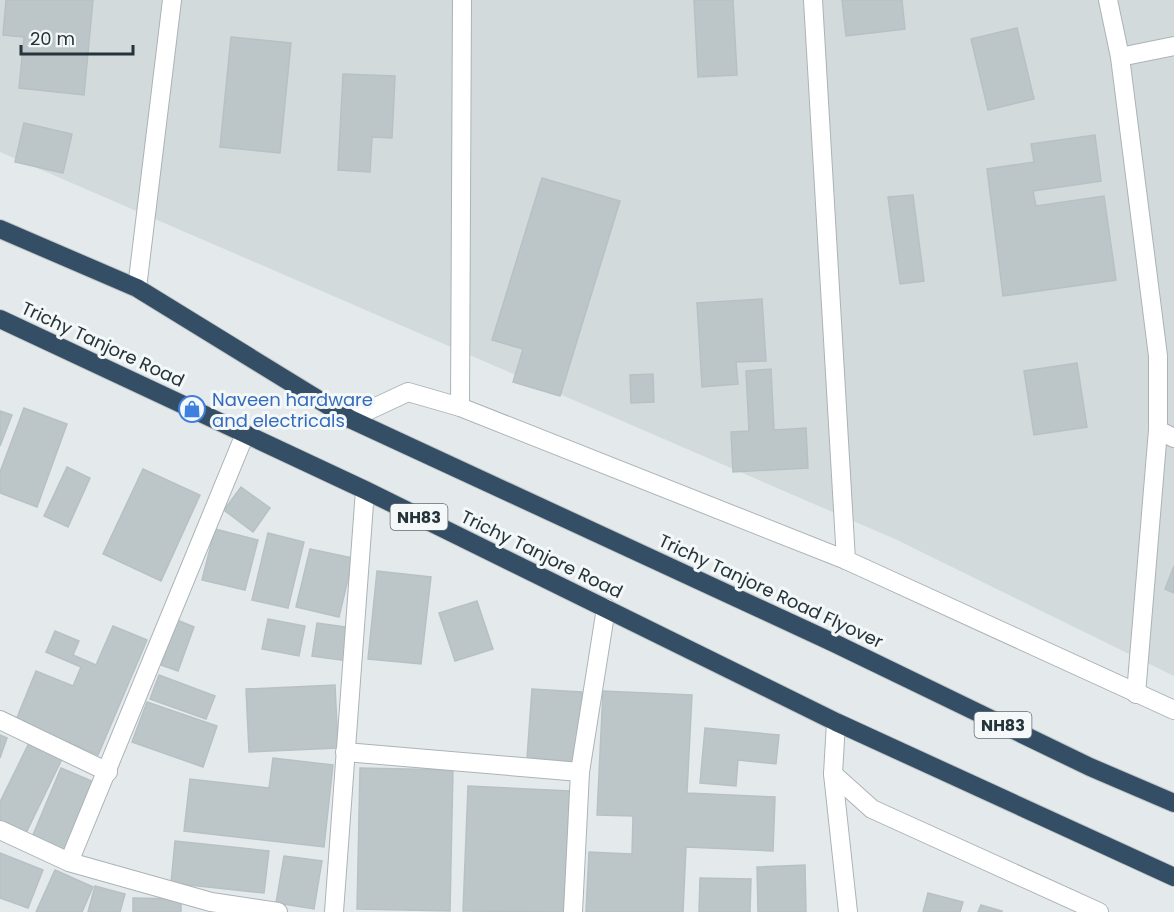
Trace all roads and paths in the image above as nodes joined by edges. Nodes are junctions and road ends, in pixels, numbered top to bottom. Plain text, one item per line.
1 (172, 0) edge
2 (462, 0) edge
3 (813, 0) edge
4 (1108, 0) edge
5 (1174, 46) edge
6 (1119, 57) junction
7 (0, 229) edge
8 (137, 288) junction
9 (0, 319) edge
10 (460, 407) junction
11 (350, 419) junction
12 (245, 434) junction
13 (1166, 434) edge
14 (365, 490) junction
15 (846, 560) junction
16 (606, 608) junction
17 (1136, 694) junction
18 (1174, 710) edge
19 (0, 720) edge
20 (836, 722) junction
21 (345, 752) junction
22 (108, 772) junction
23 (580, 772) junction
24 (833, 774) junction
25 (1174, 803) edge
26 (0, 830) edge
27 (69, 862) junction
28 (1174, 877) edge
29 (279, 912) edge
30 (334, 912) edge
31 (573, 912) edge
32 (848, 912) edge
33 (1100, 912) edge

1 - 8 street
2 - 10 street
3 - 15 street
4 - 6 street
5 - 6 street
6 - 13 street
7 - 8 highway, NH83
8 - 11 highway, NH83
9 - 12 highway, Trichy Tanjore Road / NH83
10 - 11 street
10 - 15 street
11 - 25 highway, Trichy Tanjore Road Flyover / NH83
12 - 14 highway, Trichy Tanjore Road / NH83
12 - 22 street
13 - 17 street
14 - 16 highway, Trichy Tanjore Road / NH83
14 - 21 street
15 - 17 street
16 - 20 highway, Trichy Tanjore Road / NH83
16 - 23 street
17 - 18 street
19 - 22 street
20 - 24 street
20 - 28 highway, NH83
21 - 23 street
21 - 30 street
22 - 27 street
23 - 31 street
24 - 32 street
24 - 33 street
26 - 27 street
27 - 29 street

